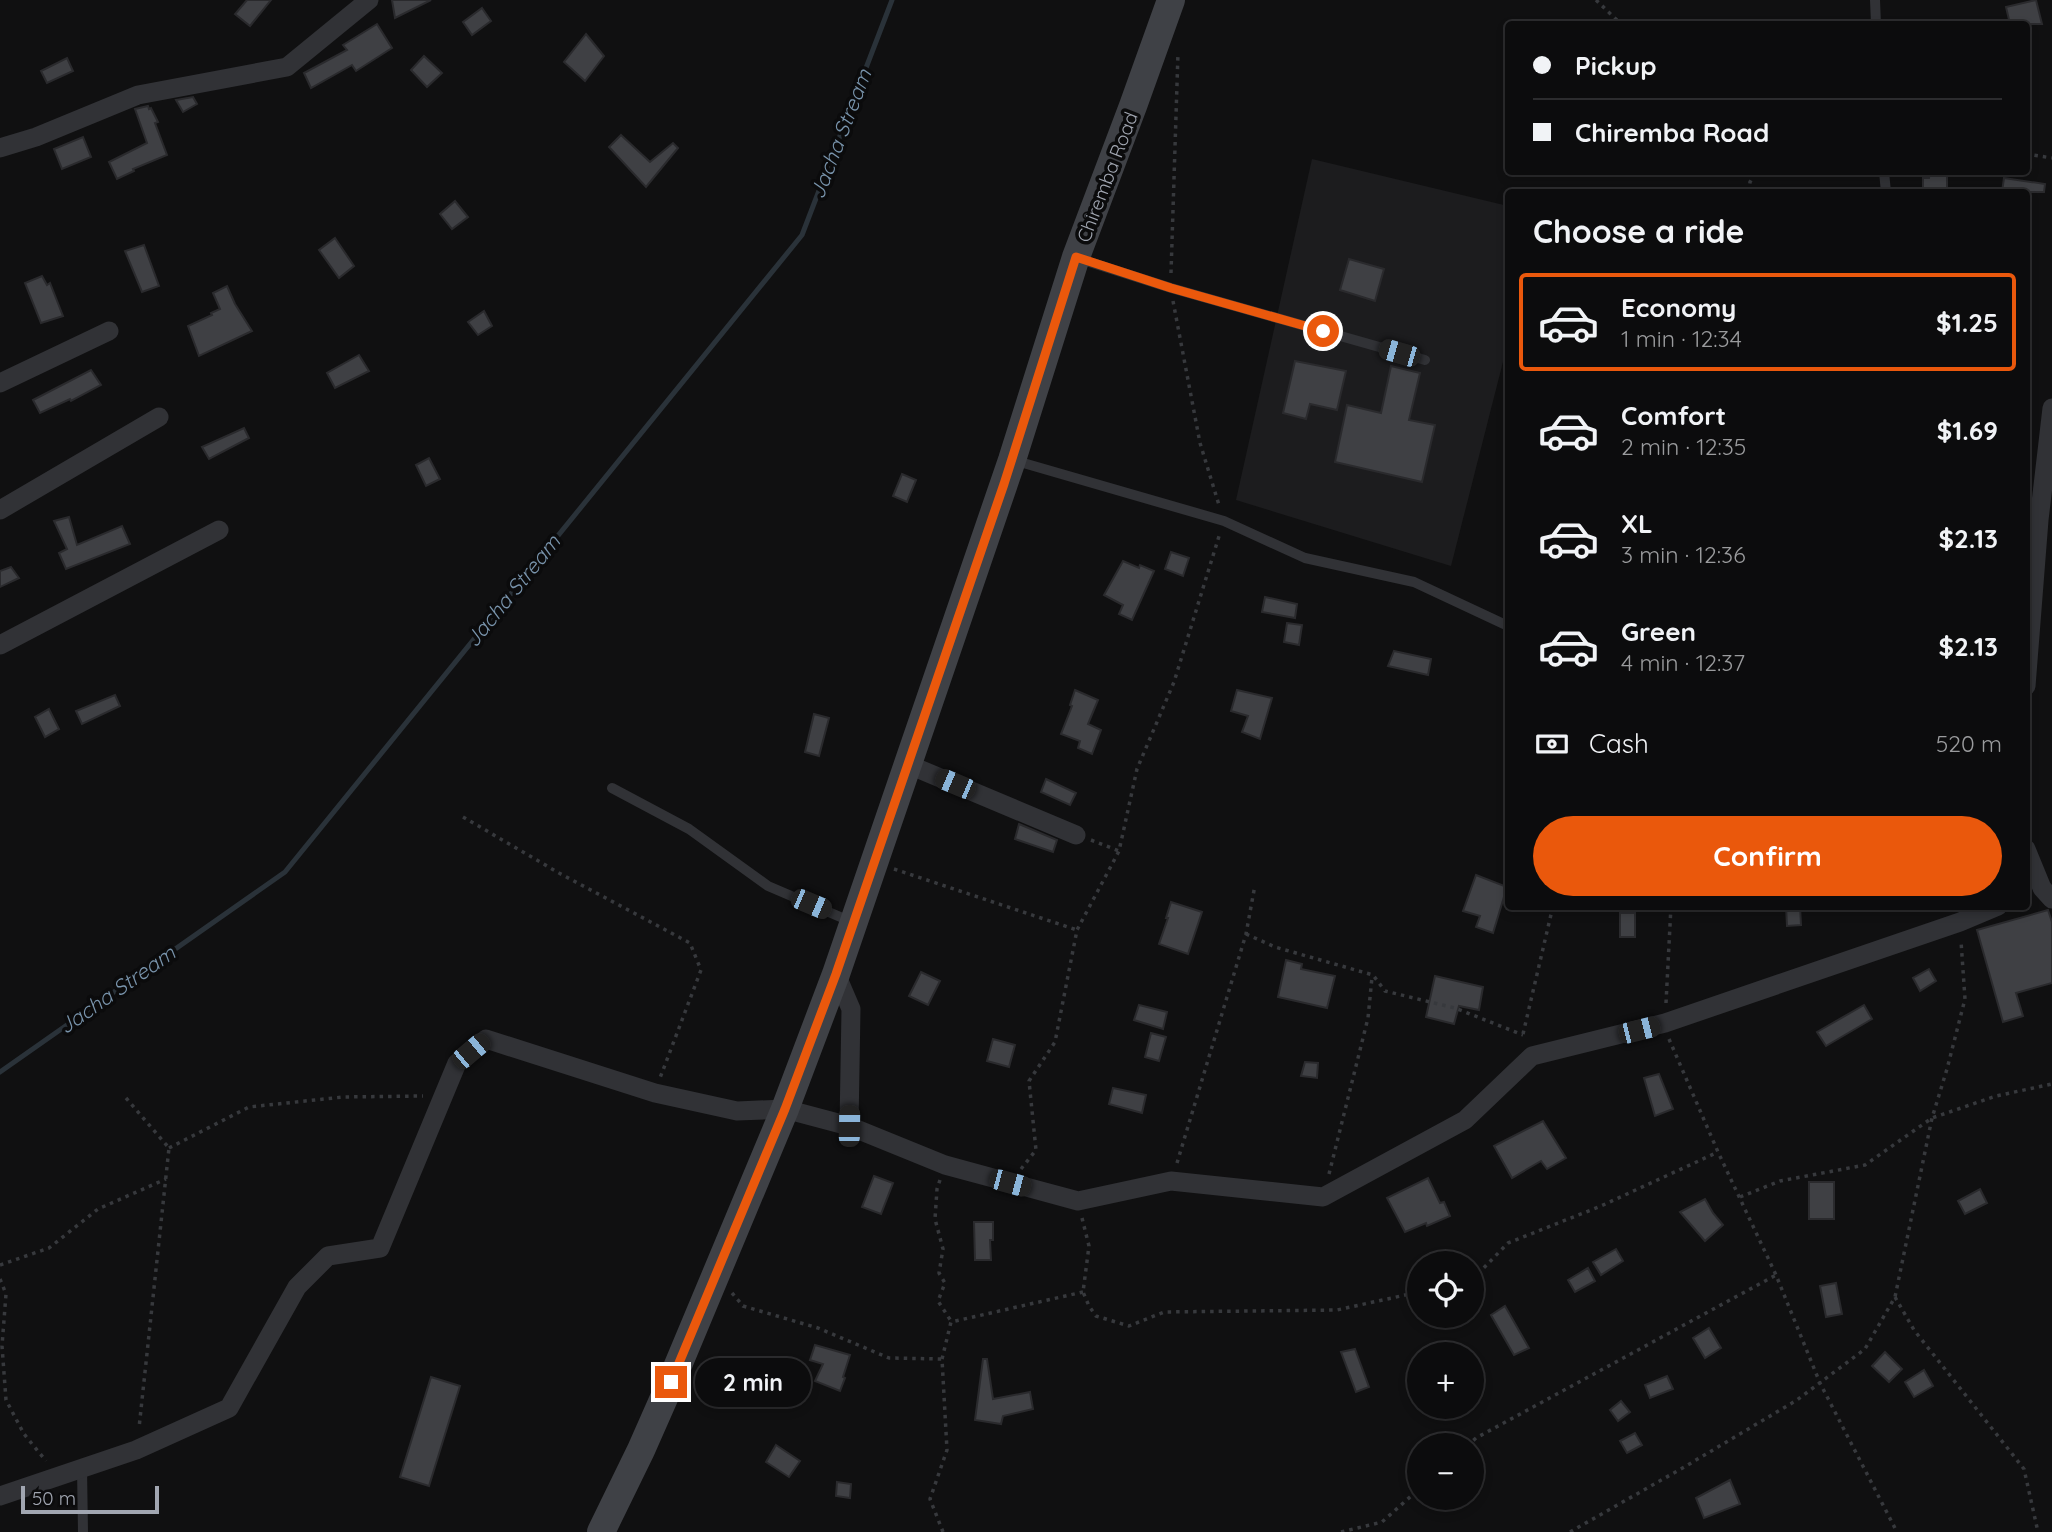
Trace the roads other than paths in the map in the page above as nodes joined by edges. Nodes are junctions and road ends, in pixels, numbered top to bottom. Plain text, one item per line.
1 (369, 0) edge
2 (1171, 0) edge
3 (1875, 0) edge
4 (1876, 21) edge
5 (0, 148) edge
6 (1076, 257) junction
7 (109, 331) dead end
8 (1425, 360) dead end
9 (0, 383) edge
10 (2051, 416) edge
11 (159, 417) dead end
12 (1012, 460) junction
13 (0, 510) edge
14 (219, 530) dead end
15 (1505, 625) edge
16 (2030, 635) edge
17 (0, 645) edge
18 (907, 764) junction
19 (612, 788) dead end
20 (1076, 835) road end
21 (2030, 859) edge
22 (2043, 892) edge
23 (1988, 910) edge
24 (855, 923) junction
25 (836, 974) junction
26 (785, 1109) junction
27 (849, 1126) junction
28 (82, 1468) junction
29 (0, 1496) edge
30 (83, 1532) edge
31 (601, 1532) edge

1 - 5 street
2 - 6 main road, Chiremba Road
3 - 4 lane
6 - 8 lane
6 - 12 main road, Chiremba Road
7 - 9 street
10 - 16 street
11 - 13 street
12 - 15 lane
12 - 18 main road, Chiremba Road
14 - 17 street
18 - 20 street
18 - 24 main road, Chiremba Road
19 - 24 lane
21 - 22 street
23 - 27 street
24 - 25 main road, Chiremba Road
25 - 26 main road, Chiremba Road
25 - 27 street
26 - 27 street
26 - 28 street
26 - 31 main road, Chiremba Road
28 - 29 street
28 - 30 lane

